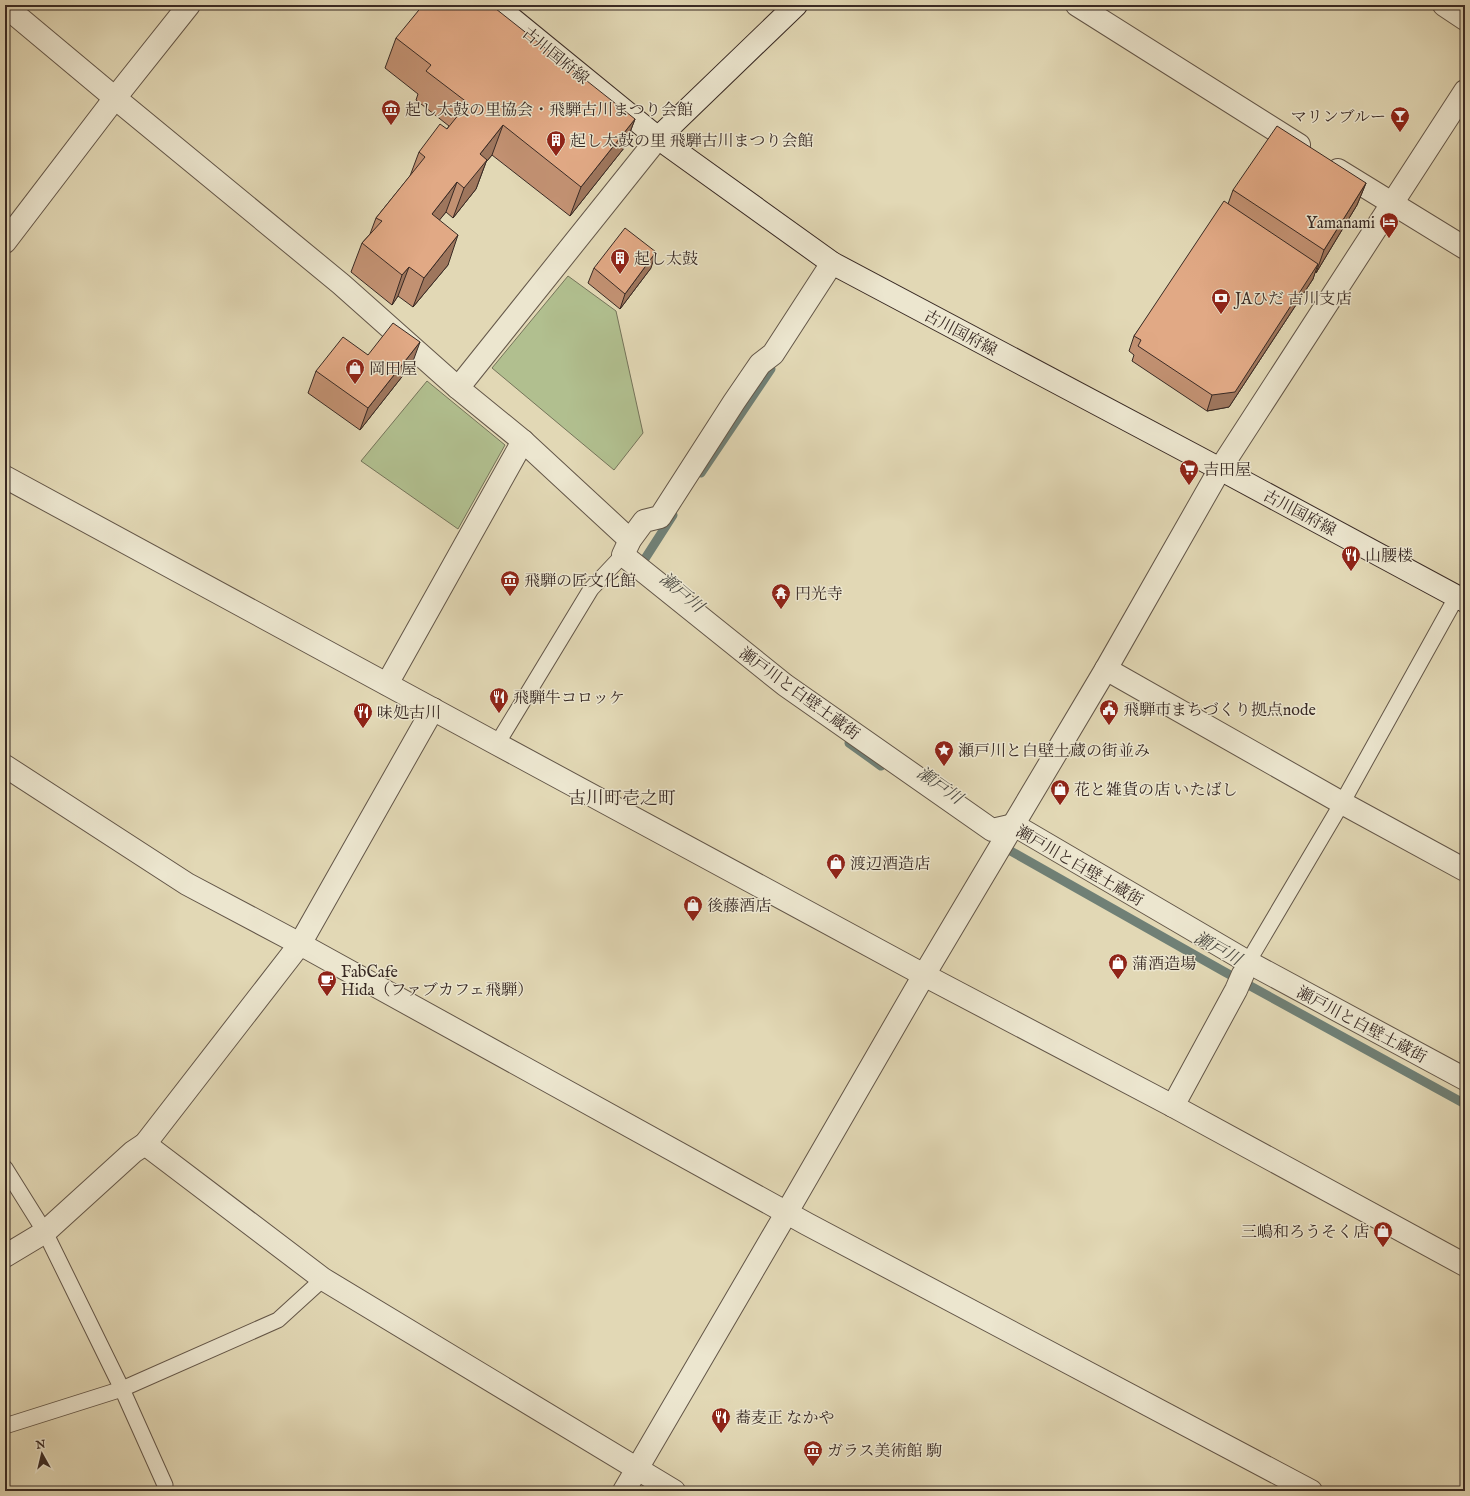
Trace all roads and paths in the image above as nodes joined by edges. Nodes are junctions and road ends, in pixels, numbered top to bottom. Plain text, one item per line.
1 (189, 5) edge
2 (495, 5) edge
3 (796, 5) edge
4 (1077, 5) edge
5 (1444, 5) edge
6 (5, 6) edge
7 (1465, 19) edge
8 (1465, 91) edge
9 (115, 98) junction
10 (658, 138) junction
11 (1393, 204) junction
12 (5, 242) edge
13 (1465, 248) edge
14 (832, 264) junction
15 (458, 388) junction
16 (522, 441) junction
17 (1220, 469) junction
18 (5, 477) edge
19 (628, 552) junction
20 (1461, 599) edge
21 (1106, 669) junction
22 (387, 684) junction
23 (433, 709) junction
24 (497, 744) junction
25 (5, 766) edge
26 (1342, 803) junction
27 (1006, 838) junction
28 (1465, 870) edge
29 (300, 944) junction
30 (924, 974) junction
31 (1242, 976) junction
32 (1465, 1079) edge
33 (1173, 1106) junction
34 (145, 1144) junction
35 (5, 1168) edge
36 (787, 1212) junction
37 (46, 1232) junction
38 (5, 1256) edge
39 (1465, 1265) edge
40 (324, 1279) junction
41 (122, 1389) junction
42 (5, 1426) edge
43 (637, 1469) junction
44 (165, 1485) dead end
45 (624, 1491) edge
46 (674, 1491) edge
47 (1311, 1491) edge

1 - 9 street
2 - 10 street, 古川国府線
3 - 10 street
4 - 11 street
5 - 7 street
6 - 9 street, 瀬戸川と白壁土蔵街
8 - 11 street
9 - 12 street
9 - 15 street, 瀬戸川と白壁土蔵街
10 - 14 street, 古川国府線
10 - 15 street
11 - 13 street
11 - 17 street
14 - 17 street, 古川国府線
14 - 19 street
15 - 16 street, 瀬戸川と白壁土蔵街
16 - 19 street, 瀬戸川と白壁土蔵街
16 - 22 street
17 - 20 street, 古川国府線
17 - 21 street
18 - 22 street
19 - 24 lane
19 - 27 street, 瀬戸川と白壁土蔵街
20 - 26 lane
21 - 26 street
21 - 27 street
22 - 23 street
23 - 24 street
23 - 29 street
24 - 30 street
25 - 29 street
26 - 28 street
26 - 31 lane
27 - 30 street
27 - 31 street, 瀬戸川と白壁土蔵街
29 - 34 street
29 - 36 street
30 - 33 street
30 - 36 street
31 - 32 street, 瀬戸川と白壁土蔵街
31 - 33 street
33 - 39 street
34 - 37 street
34 - 40 street
35 - 37 lane
36 - 43 street
36 - 47 street
37 - 38 street
37 - 41 lane
40 - 41 lane
40 - 43 street
41 - 42 lane
41 - 44 lane
43 - 45 street
43 - 46 street

